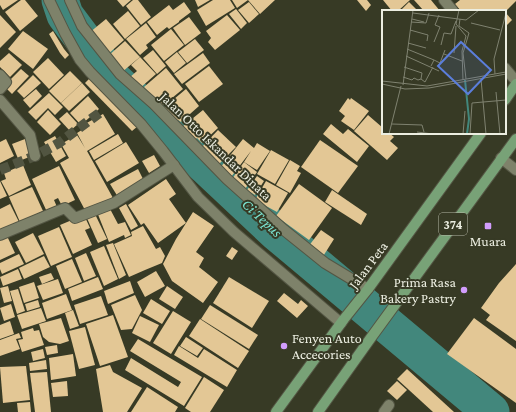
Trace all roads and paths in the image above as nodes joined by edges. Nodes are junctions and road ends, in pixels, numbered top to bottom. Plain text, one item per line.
1 (49, 0) edge
2 (70, 0) edge
3 (444, 0) edge
4 (452, 10) edge
5 (506, 69) edge
6 (0, 75) edge
7 (516, 80) edge
8 (516, 84) edge
9 (0, 89) edge
10 (506, 99) edge
11 (0, 100) edge
12 (480, 134) edge
13 (516, 139) edge
14 (35, 156) dead end
15 (501, 158) junction
16 (174, 165) junction
17 (516, 170) edge
18 (0, 235) edge
19 (365, 292) junction
20 (343, 321) junction
21 (276, 412) edge
22 (318, 412) edge

1 - 16 street
2 - 19 street, Jalan Otto Iskandar Dinata
3 - 4 street
5 - 7 street
6 - 9 street
8 - 10 main road
11 - 14 street
12 - 19 main road, Jalan Peta / 374
13 - 15 main road, 374
15 - 17 street
15 - 22 main road, 374
16 - 18 street
16 - 20 street
19 - 20 main road, Jalan Peta / 374
20 - 21 main road, Jalan Peta / 374

